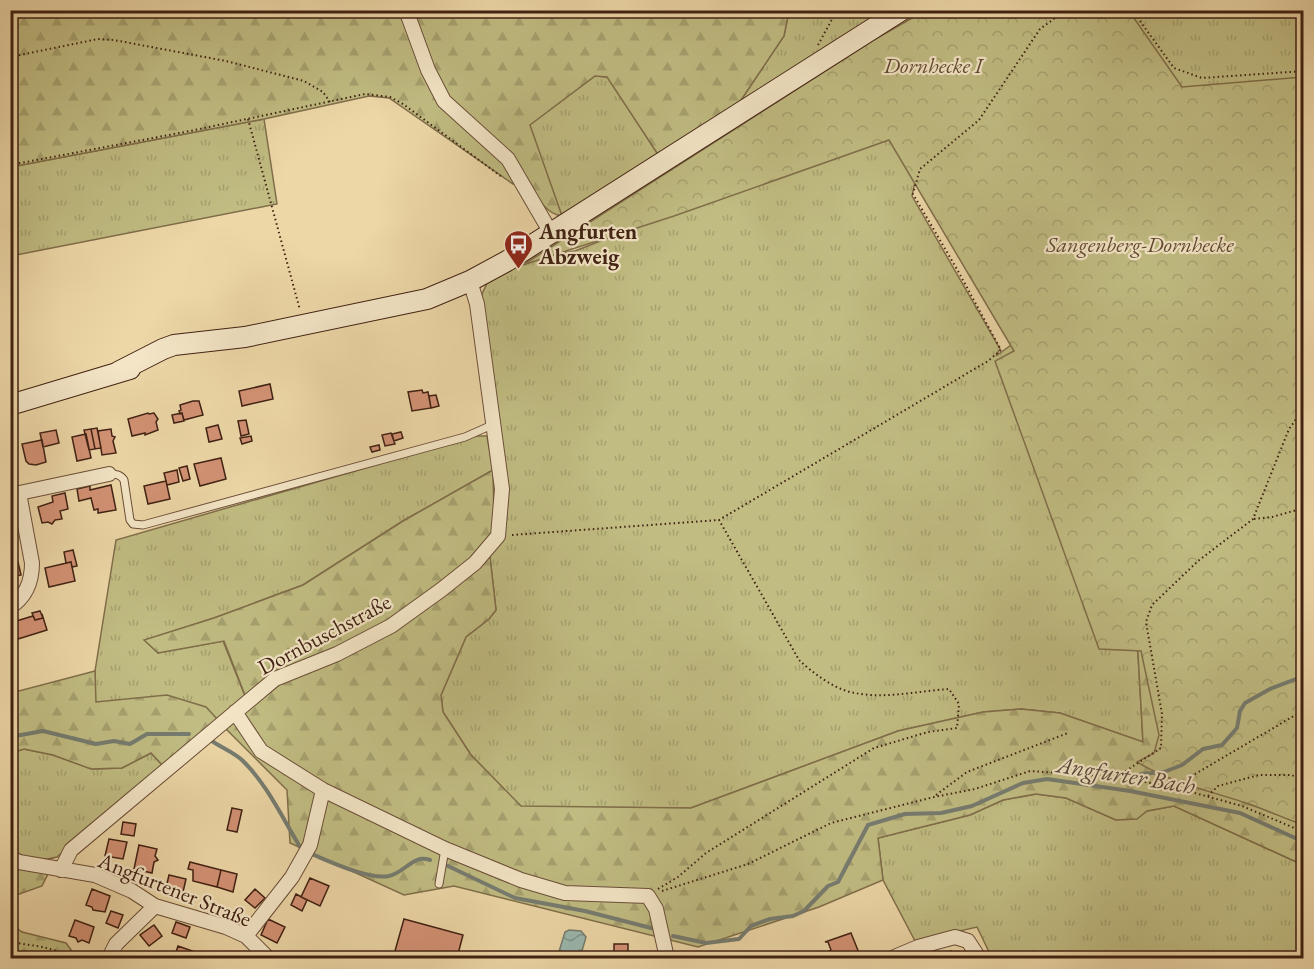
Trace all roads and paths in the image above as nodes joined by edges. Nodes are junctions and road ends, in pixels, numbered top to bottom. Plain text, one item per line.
1 (406, 10) edge
2 (837, 10) edge
3 (902, 10) edge
4 (1066, 10) edge
5 (1132, 10) edge
6 (10, 57) edge
7 (816, 66) junction
8 (1304, 71) edge
9 (330, 102) junction
10 (248, 119) junction
11 (10, 165) edge
12 (504, 179) dead end
13 (551, 233) junction
14 (470, 281) junction
15 (304, 325) junction
16 (10, 405) edge
17 (1304, 408) edge
18 (492, 424) junction
19 (109, 474) joint
20 (15, 494) edge
21 (1304, 508) edge
22 (1253, 519) junction
23 (719, 520) junction
24 (498, 536) junction
25 (10, 607) edge
26 (1304, 710) edge
27 (235, 712) junction
28 (1068, 733) dead end
29 (1116, 777) junction
30 (1304, 778) edge
31 (1173, 787) junction
32 (323, 790) junction
33 (1208, 796) junction
34 (934, 797) junction
35 (1304, 832) edge
36 (444, 849) junction
37 (10, 857) edge
38 (61, 870) junction
39 (439, 884) dead end
40 (648, 896) junction
41 (155, 906) junction
42 (246, 936) junction
43 (10, 942) edge
44 (82, 958) edge
45 (109, 958) edge
46 (268, 958) edge
47 (667, 958) edge
48 (892, 958) edge
49 (979, 958) edge

1 - 13 street
2 - 7 path
3 - 7 main road
4 - 23 path
5 - 8 path
6 - 9 path
7 - 13 main road
9 - 10 path
9 - 12 path
10 - 11 path
10 - 15 path
13 - 14 main road
14 - 15 main road
14 - 18 street
15 - 16 main road
17 - 22 path
18 - 19 lane
18 - 24 street
19 - 20 street
20 - 25 street
21 - 22 path
22 - 29 path
23 - 24 path
23 - 40 path
24 - 27 street, Dornbuschstraße
26 - 31 path
27 - 32 street
27 - 38 street, Dornbuschstraße
28 - 34 path
29 - 31 path
29 - 34 path
30 - 33 path
31 - 33 path
32 - 36 street
32 - 42 street
33 - 35 path
34 - 40 path
36 - 39 lane
36 - 40 street
37 - 38 street, Angfurtener Straße
38 - 41 street, Angfurtener Straße
40 - 47 street
41 - 42 street, Angfurtener Straße
41 - 45 street
42 - 46 street, Angfurtener Straße
43 - 44 path
48 - 49 street

